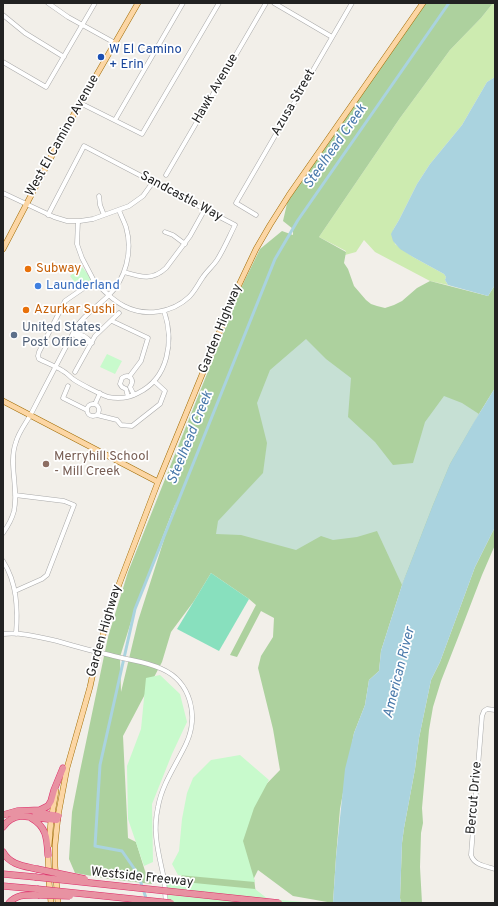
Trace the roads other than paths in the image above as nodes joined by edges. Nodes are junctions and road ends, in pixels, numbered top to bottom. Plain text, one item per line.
1 (49, 3) edge
2 (95, 3) edge
3 (138, 3) edge
4 (183, 3) edge
5 (219, 3) edge
6 (266, 3) edge
7 (274, 3) edge
8 (352, 3) edge
9 (423, 3) edge
10 (3, 15) edge
11 (82, 25) junction
12 (332, 37) junction
13 (115, 43) junction
14 (64, 57) junction
15 (3, 62) edge
16 (80, 103) junction
17 (115, 120) junction
18 (166, 175) dead end
19 (153, 182) junction
20 (3, 193) edge
21 (99, 196) dead end
22 (26, 204) junction
23 (205, 209) junction
24 (119, 210) junction
25 (48, 215) junction
26 (104, 215) junction
27 (256, 215) dead end
28 (78, 221) junction
29 (165, 232) dead end
30 (185, 244) junction
31 (3, 249) edge
32 (124, 272) junction
33 (94, 280) junction
34 (109, 295) junction
35 (164, 311) junction
36 (119, 313) dead end
37 (112, 321) junction
38 (73, 333) junction
39 (92, 343) junction
40 (55, 367) junction
41 (75, 372) dead end
42 (129, 377) junction
43 (154, 381) junction
44 (68, 386) dead end
45 (100, 393) junction
46 (134, 395) junction
47 (128, 397) junction
48 (3, 401) edge
49 (95, 404) junction
50 (87, 410) junction
51 (97, 415) junction
52 (30, 416) junction
53 (158, 482) junction
54 (15, 495) junction
55 (3, 533) edge
56 (3, 561) edge
57 (15, 591) junction
58 (3, 634) edge
59 (16, 634) junction
60 (99, 652) junction
61 (495, 710) edge
62 (82, 713) junction
63 (64, 768) junction
64 (29, 814) junction
65 (3, 815) edge
66 (54, 818) junction
67 (3, 827) edge
68 (3, 852) edge
69 (48, 855) junction
70 (495, 869) edge
71 (3, 874) edge
72 (110, 885) junction
73 (3, 886) edge
74 (37, 892) junction
75 (9, 903) edge
76 (51, 903) edge
77 (58, 903) edge
78 (166, 903) edge
79 (171, 903) edge
80 (279, 903) edge

1 - 11 street
2 - 11 street
3 - 13 main road, West El Camino Avenue
4 - 17 street
5 - 17 street
6 - 18 street, Hawk Avenue
7 - 12 street
8 - 12 street, Azusa Street
9 - 53 main road, Garden Highway
10 - 14 street
11 - 13 street
11 - 14 street
12 - 27 street, Azusa Street
13 - 16 main road, West El Camino Avenue
14 - 15 street
16 - 17 street
16 - 22 main road, West El Camino Avenue
19 - 23 street, Sandcastle Way
19 - 24 street
19 - 25 street, Sandcastle Way
20 - 22 street
21 - 26 street
22 - 25 street
22 - 31 main road, West El Camino Avenue
23 - 30 street
23 - 35 street, Sandcastle Way
24 - 26 street
24 - 32 street
25 - 28 street
26 - 28 street
28 - 33 street, Sandcastle Way
29 - 30 street
30 - 32 street
32 - 34 street
33 - 34 street, Sandcastle Way
33 - 40 street
34 - 35 street, Sandcastle Way
34 - 38 street
35 - 43 street
36 - 37 street
37 - 39 street
37 - 42 street
38 - 39 street
38 - 40 street
39 - 41 street
40 - 45 street
40 - 52 street
42 - 46 street
42 - 47 street
43 - 46 street
43 - 51 street
44 - 50 street
45 - 47 street
45 - 49 street
46 - 47 street
48 - 52 main road
49 - 50 street
49 - 51 street
50 - 51 street
52 - 53 main road
52 - 54 street
53 - 60 main road, Garden Highway
54 - 55 street
54 - 57 street
56 - 57 street
57 - 59 street
58 - 59 street
59 - 60 street
60 - 62 main road, Garden Highway
60 - 78 street
61 - 70 street, Bercut Drive
62 - 63 main road, Garden Highway
62 - 66 main road, Garden Highway
63 - 64 highway
63 - 66 main road, Garden Highway
64 - 65 highway
64 - 66 highway
64 - 67 highway
64 - 69 highway
66 - 69 main road, Garden Highway
66 - 77 main road, Garden Highway
68 - 72 highway, bridge
69 - 76 main road, Garden Highway
71 - 72 highway, Westside Freeway, bridge
72 - 80 highway, Westside Freeway, bridge
73 - 74 highway, Westside Freeway
74 - 75 highway
74 - 79 highway, Westside Freeway, bridge

